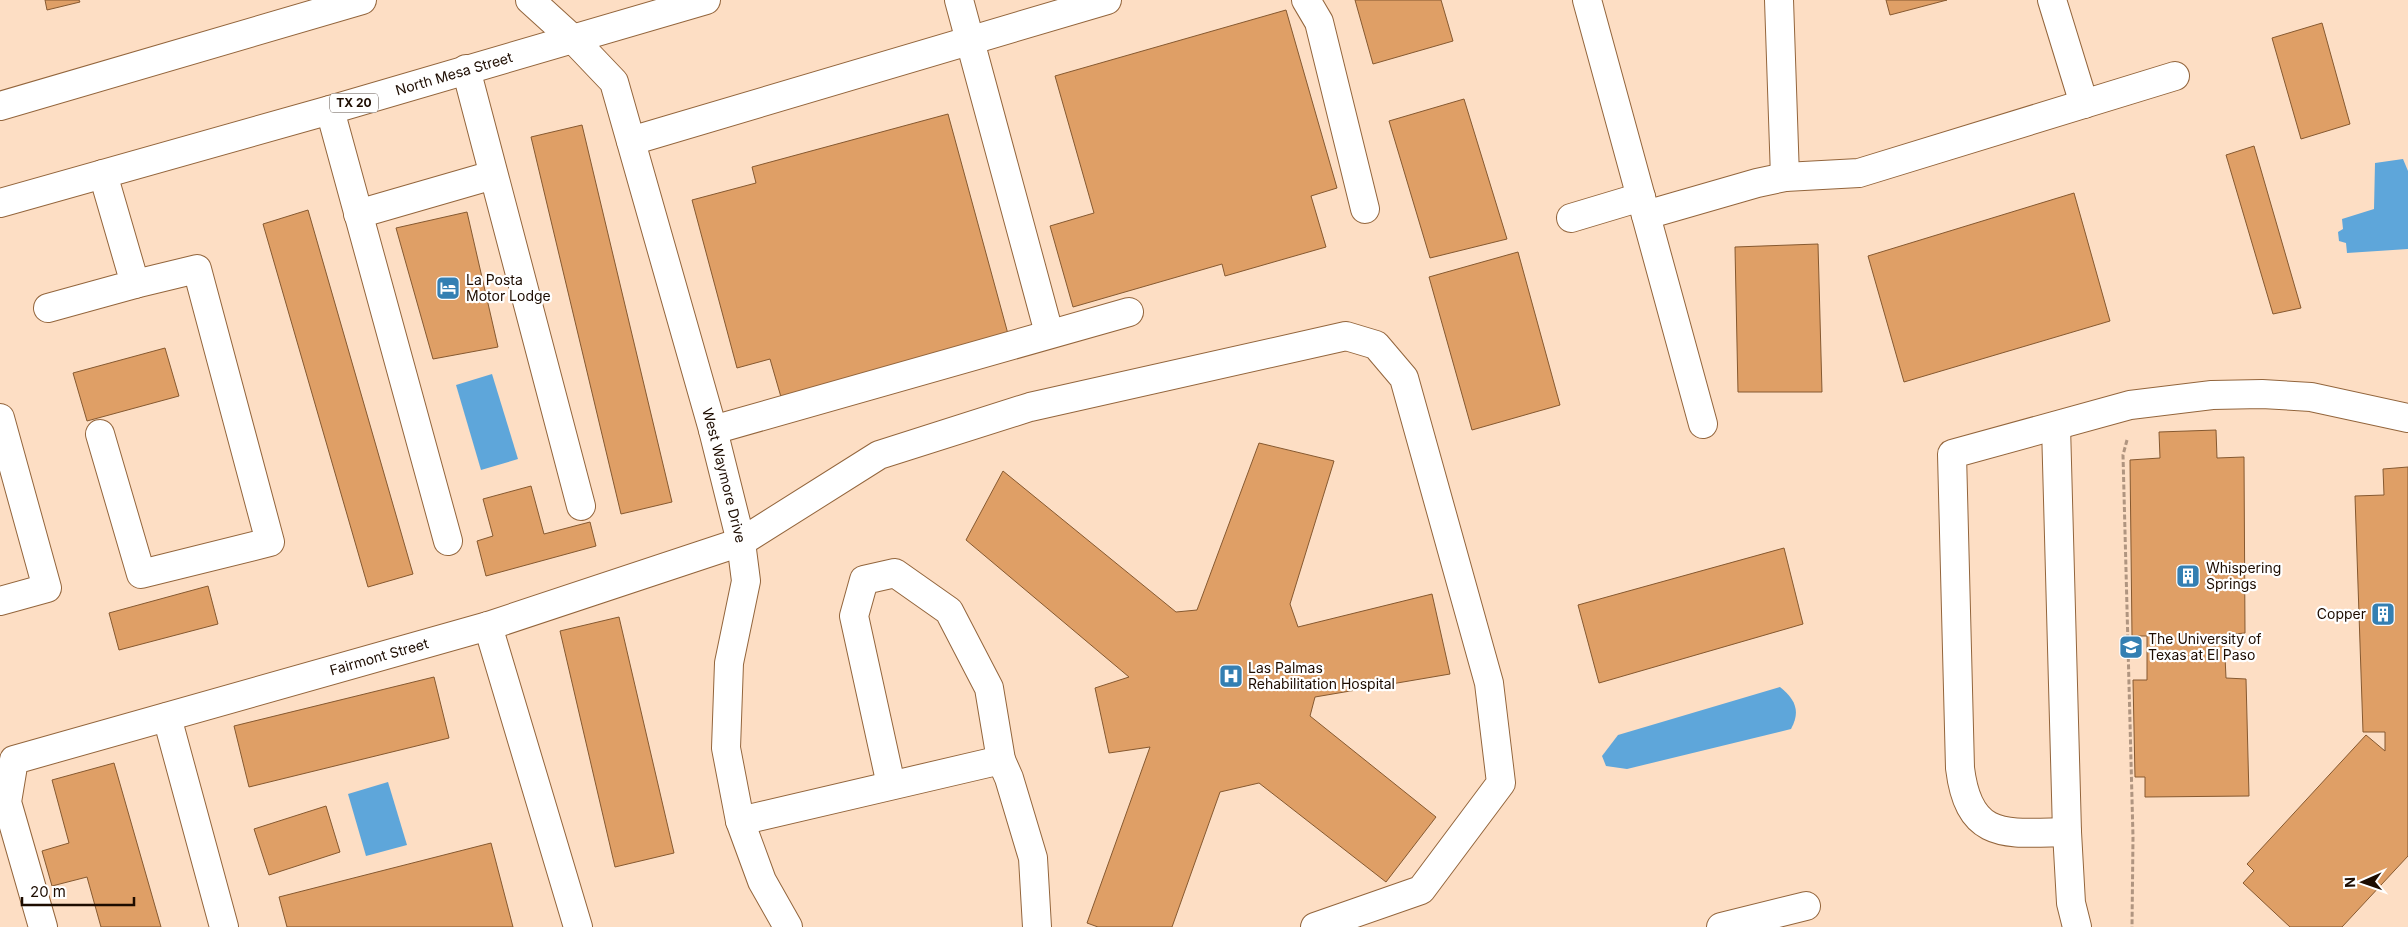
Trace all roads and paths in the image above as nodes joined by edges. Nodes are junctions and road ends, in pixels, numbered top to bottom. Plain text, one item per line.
1 (362, 0) edge
2 (530, 0) edge
3 (706, 0) edge
4 (959, 0) edge
5 (1107, 0) edge
6 (1306, 0) edge
7 (1587, 0) edge
8 (1779, 0) edge
9 (2052, 0) edge
10 (573, 39) junction
11 (970, 41) junction
12 (466, 69) junction
13 (2175, 76) dead end
14 (2084, 104) junction
15 (0, 106) edge
16 (330, 110) junction
17 (630, 141) junction
18 (103, 174) junction
19 (493, 175) junction
20 (1785, 177) junction
21 (0, 203) edge
22 (1643, 206) junction
23 (1366, 209) dead end
24 (358, 214) junction
25 (1571, 218) dead end
26 (135, 284) junction
27 (48, 308) dead end
28 (1129, 312) dead end
29 (1049, 334) junction
30 (0, 418) edge
31 (2408, 418) edge
32 (1703, 424) dead end
33 (2056, 426) junction
34 (713, 430) junction
35 (2130, 432) dead end
36 (100, 434) dead end
37 (581, 506) dead end
38 (448, 540) dead end
39 (741, 542) junction
40 (0, 602) edge
41 (488, 626) junction
42 (167, 717) junction
43 (1001, 760) junction
44 (891, 785) junction
45 (740, 821) junction
46 (2067, 832) junction
47 (1806, 906) dead end
48 (43, 927) edge
49 (224, 927) edge
50 (578, 927) edge
51 (788, 927) edge
52 (1037, 927) edge
53 (1315, 927) edge
54 (1721, 927) edge
55 (2076, 927) edge
56 (2132, 927) edge

1 - 15 street
2 - 10 street, West Waymore Drive
3 - 10 street, North Mesa Street / TX 20
4 - 11 street
5 - 11 street
6 - 23 street
7 - 22 street
8 - 20 street
9 - 14 street
10 - 12 street, North Mesa Street / TX 20
10 - 17 street, West Waymore Drive
11 - 17 street
11 - 29 street
12 - 16 street, North Mesa Street / TX 20
12 - 19 street
13 - 14 street
14 - 20 street
16 - 18 street, North Mesa Street / TX 20
16 - 24 street
17 - 34 street, West Waymore Drive
18 - 21 street, North Mesa Street / TX 20
18 - 26 street
19 - 24 street
19 - 37 street
20 - 22 street
22 - 25 street
22 - 32 street
24 - 38 street
26 - 27 street
26 - 36 street
28 - 29 street
29 - 34 street
30 - 40 street
31 - 33 street
33 - 46 street
33 - 46 street
34 - 39 street, West Waymore Drive
35 - 56 path
39 - 41 street, Fairmont Street
39 - 45 street, West Waymore Drive
39 - 53 street, Fairmont Street
41 - 42 street, Fairmont Street
41 - 50 street
42 - 48 street, Fairmont Street
42 - 49 street
43 - 44 street
43 - 44 street
43 - 52 street
44 - 45 street
45 - 51 street, West Waymore Drive
46 - 55 street
47 - 54 street

